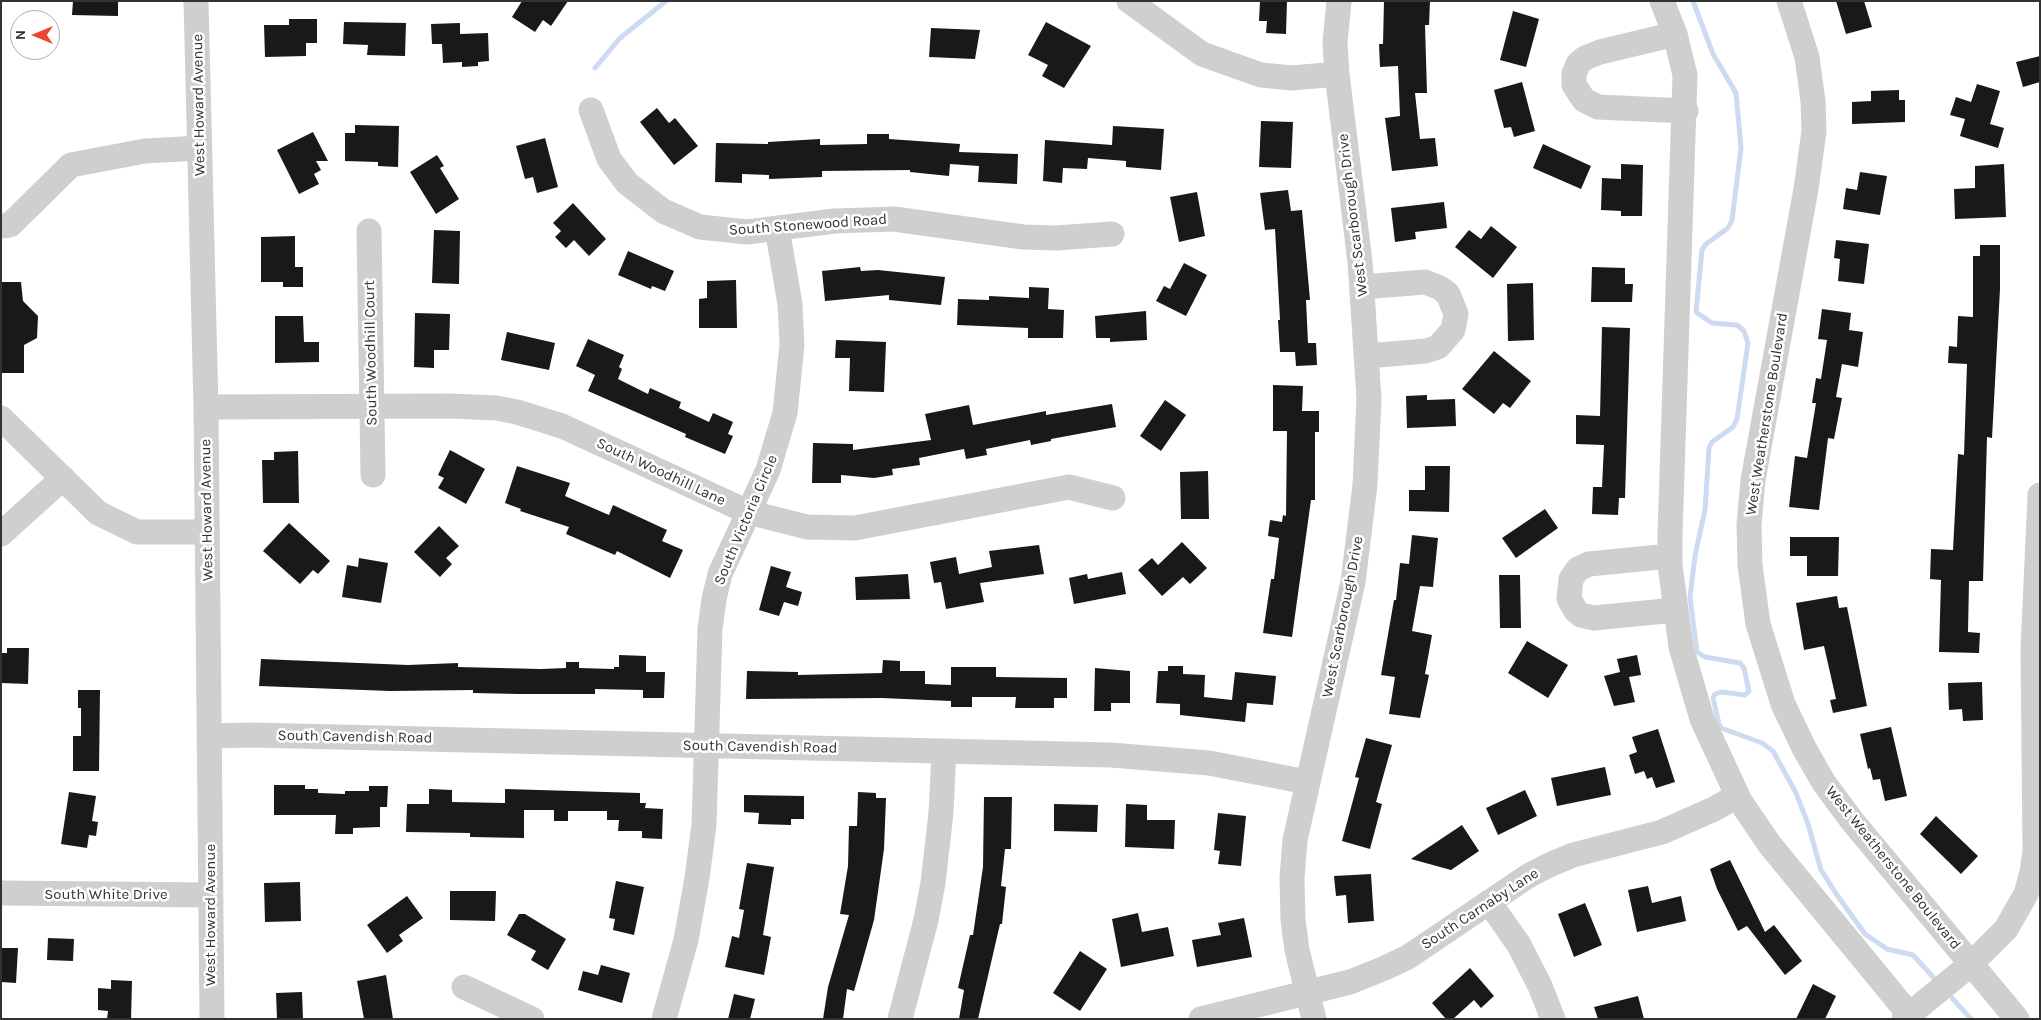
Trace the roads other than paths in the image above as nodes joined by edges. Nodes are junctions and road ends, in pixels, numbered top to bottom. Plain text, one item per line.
1 (196, 1) edge
2 (1129, 1) edge
3 (1340, 1) edge
4 (1662, 1) edge
5 (1789, 1) edge
6 (1675, 34) junction
7 (1337, 74) junction
8 (591, 110) dead end
9 (1686, 111) junction
10 (200, 148) junction
11 (777, 228) junction
12 (4, 230) edge
13 (369, 231) dead end
14 (1112, 234) dead end
15 (1362, 287) junction
16 (1367, 356) junction
17 (206, 407) junction
18 (371, 408) junction
19 (3, 422) edge
20 (373, 475) dead end
21 (62, 478) junction
22 (2040, 495) edge
23 (1113, 498) dead end
24 (748, 512) junction
25 (207, 532) junction
26 (1, 534) edge
27 (1670, 556) junction
28 (1675, 610) junction
29 (210, 736) junction
30 (708, 746) junction
31 (944, 751) junction
32 (1307, 782) junction
33 (1737, 796) junction
34 (1, 893) edge
35 (210, 895) junction
36 (1489, 902) junction
37 (1971, 964) junction
38 (464, 987) dead end
39 (1308, 993) junction
40 (1908, 1017) edge
41 (212, 1019) edge
42 (532, 1019) edge
43 (664, 1019) edge
44 (900, 1019) edge
45 (1201, 1019) edge
46 (1314, 1019) edge
47 (1553, 1019) edge
48 (2017, 1019) edge

1 - 10 street, West Howard Avenue
2 - 7 street
3 - 7 street, West Scarborough Drive
4 - 6 street
5 - 37 street, West Weatherstone Boulevard
6 - 9 street
6 - 9 street
7 - 15 street, West Scarborough Drive
8 - 11 street, South Stonewood Road
9 - 27 street
10 - 12 street
10 - 17 street, West Howard Avenue
11 - 14 street, South Stonewood Road
11 - 24 street, South Victoria Circle
13 - 18 street, South Woodhill Court
15 - 16 street, West Scarborough Drive
15 - 16 street
16 - 32 street, West Scarborough Drive
17 - 18 street, South Woodhill Lane
17 - 25 street, West Howard Avenue
18 - 20 street, South Woodhill Court
18 - 24 street, South Woodhill Lane
19 - 21 street
21 - 25 street
21 - 26 street
22 - 37 street
23 - 24 street, South Woodhill Lane
24 - 30 street, South Victoria Circle
25 - 29 street, West Howard Avenue
27 - 28 street
27 - 28 street
28 - 33 street
29 - 30 street, South Cavendish Road
29 - 35 street, West Howard Avenue
30 - 31 street, South Cavendish Road
30 - 43 street, South Victoria Circle
31 - 32 street, South Cavendish Road
31 - 44 street
32 - 39 street, West Scarborough Drive
33 - 36 street, South Carnaby Lane
33 - 40 street
34 - 35 street, South White Drive
35 - 41 street, West Howard Avenue
36 - 39 street, South Carnaby Lane
36 - 47 street
37 - 40 street
37 - 48 street, West Weatherstone Boulevard
38 - 42 street
39 - 45 street, South Carnaby Lane
39 - 46 street, West Scarborough Drive

